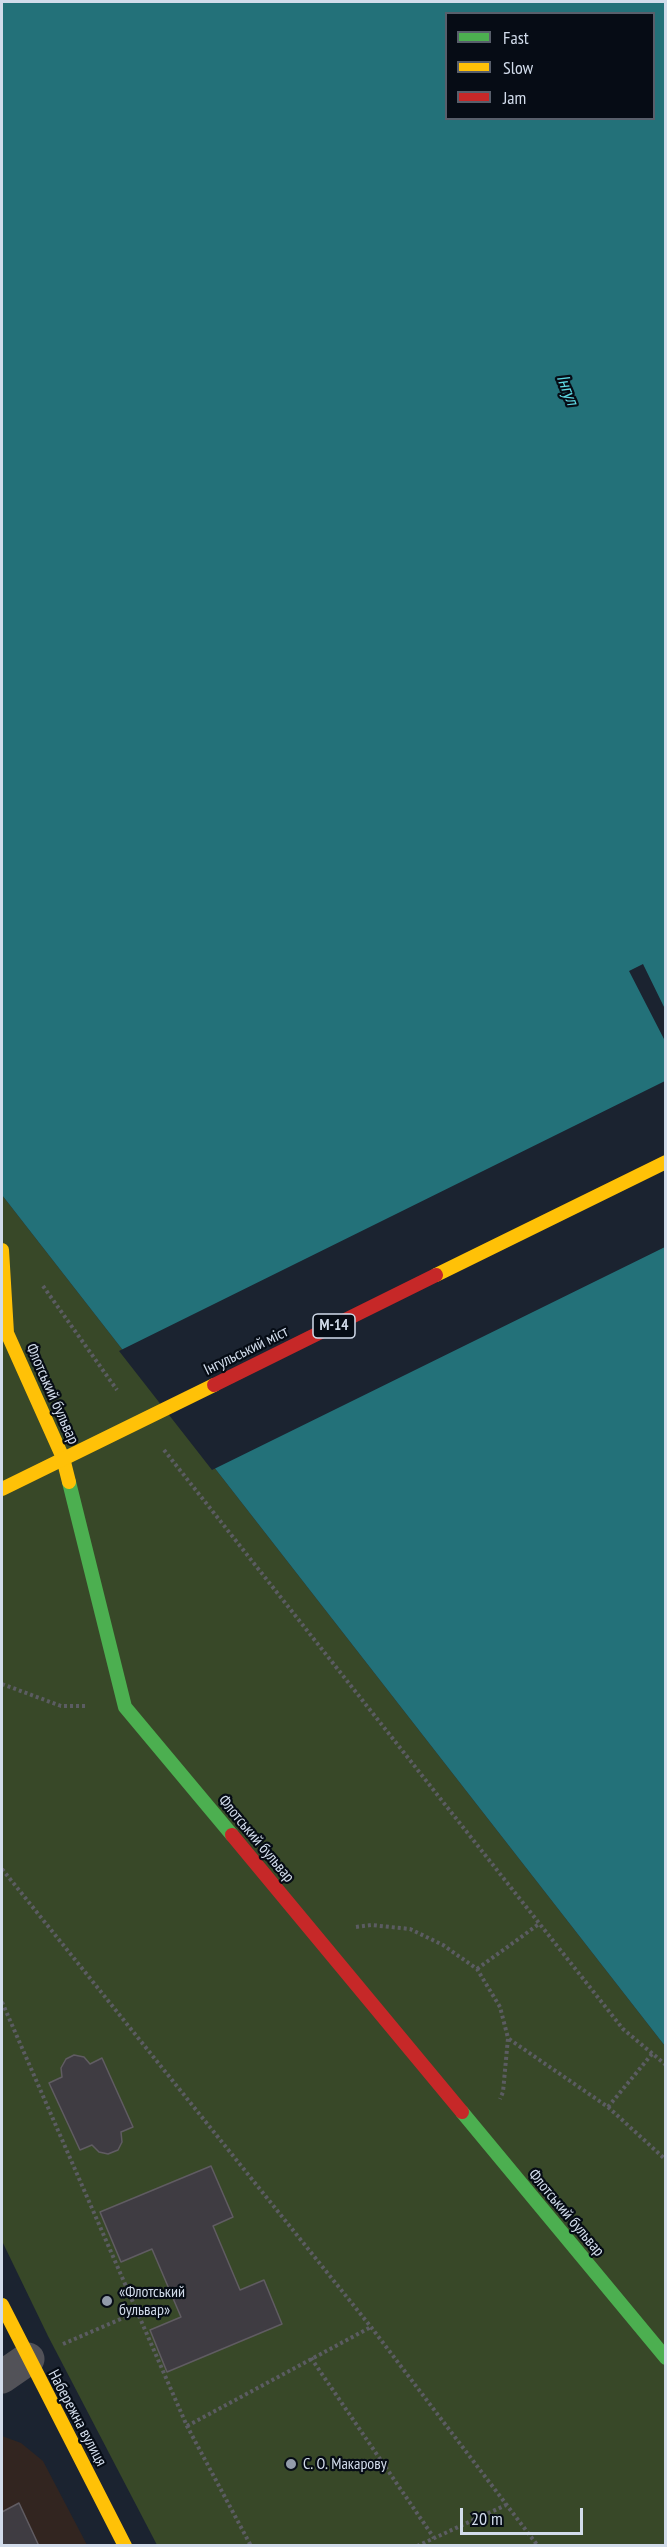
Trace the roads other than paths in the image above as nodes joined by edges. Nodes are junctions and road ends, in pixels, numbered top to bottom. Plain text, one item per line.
1 (666, 1162) edge
2 (2, 1250) edge
3 (2, 1490) edge
4 (2, 2305) edge
5 (666, 2358) edge
6 (15, 2368) edge
7 (125, 2546) edge

1 - 3 main road, Інгульський міст / М-14, bridge
2 - 5 main road, Флотський бульвар
4 - 6 main road, Набережна вулиця
6 - 7 main road, Набережна вулиця

